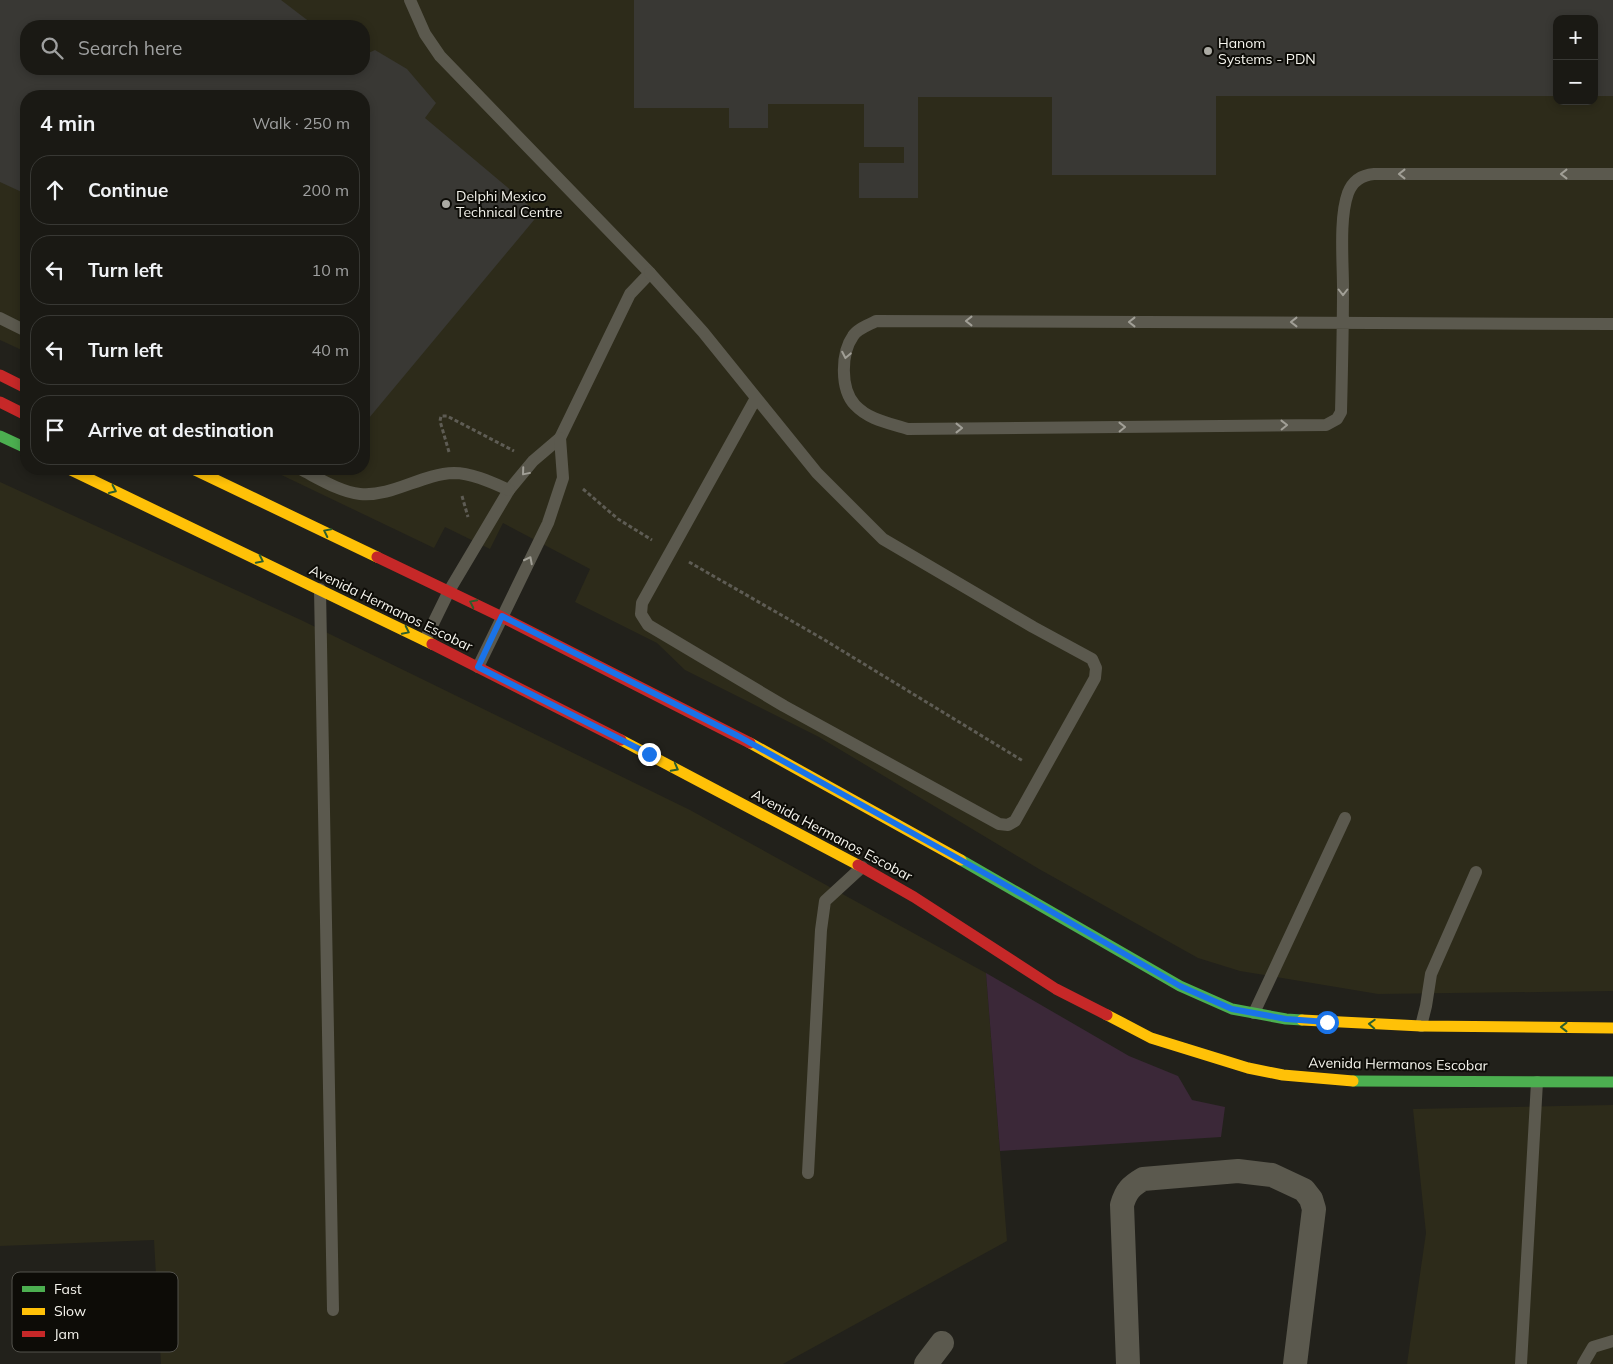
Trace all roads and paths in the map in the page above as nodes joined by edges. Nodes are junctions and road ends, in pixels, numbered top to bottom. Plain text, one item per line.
1 (410, 0) edge
2 (1613, 174) edge
3 (650, 273) junction
4 (0, 318) edge
5 (1343, 322) junction
6 (1613, 324) edge
7 (20, 328) edge
8 (0, 375) edge
9 (20, 385) edge
10 (756, 398) junction
11 (0, 402) edge
12 (20, 412) edge
13 (441, 416) dead end
14 (0, 436) edge
15 (560, 438) junction
16 (20, 445) edge
17 (534, 461) junction
18 (82, 475) edge
19 (205, 475) edge
20 (312, 475) edge
21 (563, 478) junction
22 (509, 490) junction
23 (671, 551) junction
24 (320, 589) junction
25 (449, 591) junction
26 (502, 616) junction
27 (424, 640) junction
28 (478, 667) junction
29 (1042, 773) junction
30 (1345, 818) dead end
31 (862, 867) junction
32 (1476, 872) dead end
33 (1254, 1013) junction
34 (1421, 1026) junction
35 (1613, 1028) edge
36 (1537, 1082) junction
37 (1613, 1082) edge
38 (808, 1173) dead end
39 (333, 1310) dead end
40 (1613, 1341) edge
41 (942, 1343) dead end
42 (926, 1364) edge
43 (1128, 1364) edge
44 (1295, 1364) edge
45 (1521, 1364) edge
46 (1583, 1364) edge

1 - 3 lane
2 -> 5 lane
3 - 10 lane
3 - 15 lane
4 - 7 lane
5 -> 5 lane
5 - 6 lane
8 - 9 main road
10 - 23 lane
10 - 29 lane
11 - 12 main road
13 - 17 path
14 - 16 main road
15 - 17 lane
15 - 21 lane
17 -> 22 lane
18 -> 24 main road, Avenida Hermanos Escobar
25 -> 19 main road
20 - 22 lane
21 - 23 path
26 -> 21 lane
22 - 25 lane
23 - 29 path
23 - 29 lane
24 -> 27 main road, Avenida Hermanos Escobar
24 - 39 lane
26 -> 25 main road
25 - 27 lane
26 - 28 lane
26 - 33 main road
27 - 28 main road, Avenida Hermanos Escobar
28 -> 31 main road, Avenida Hermanos Escobar
30 - 33 lane
31 - 36 main road, Avenida Hermanos Escobar
31 - 38 lane
32 - 34 lane
34 -> 33 main road
35 -> 34 main road
36 - 37 main road, Avenida Hermanos Escobar
36 - 45 lane
40 - 46 lane
41 - 42 street
43 - 44 street

